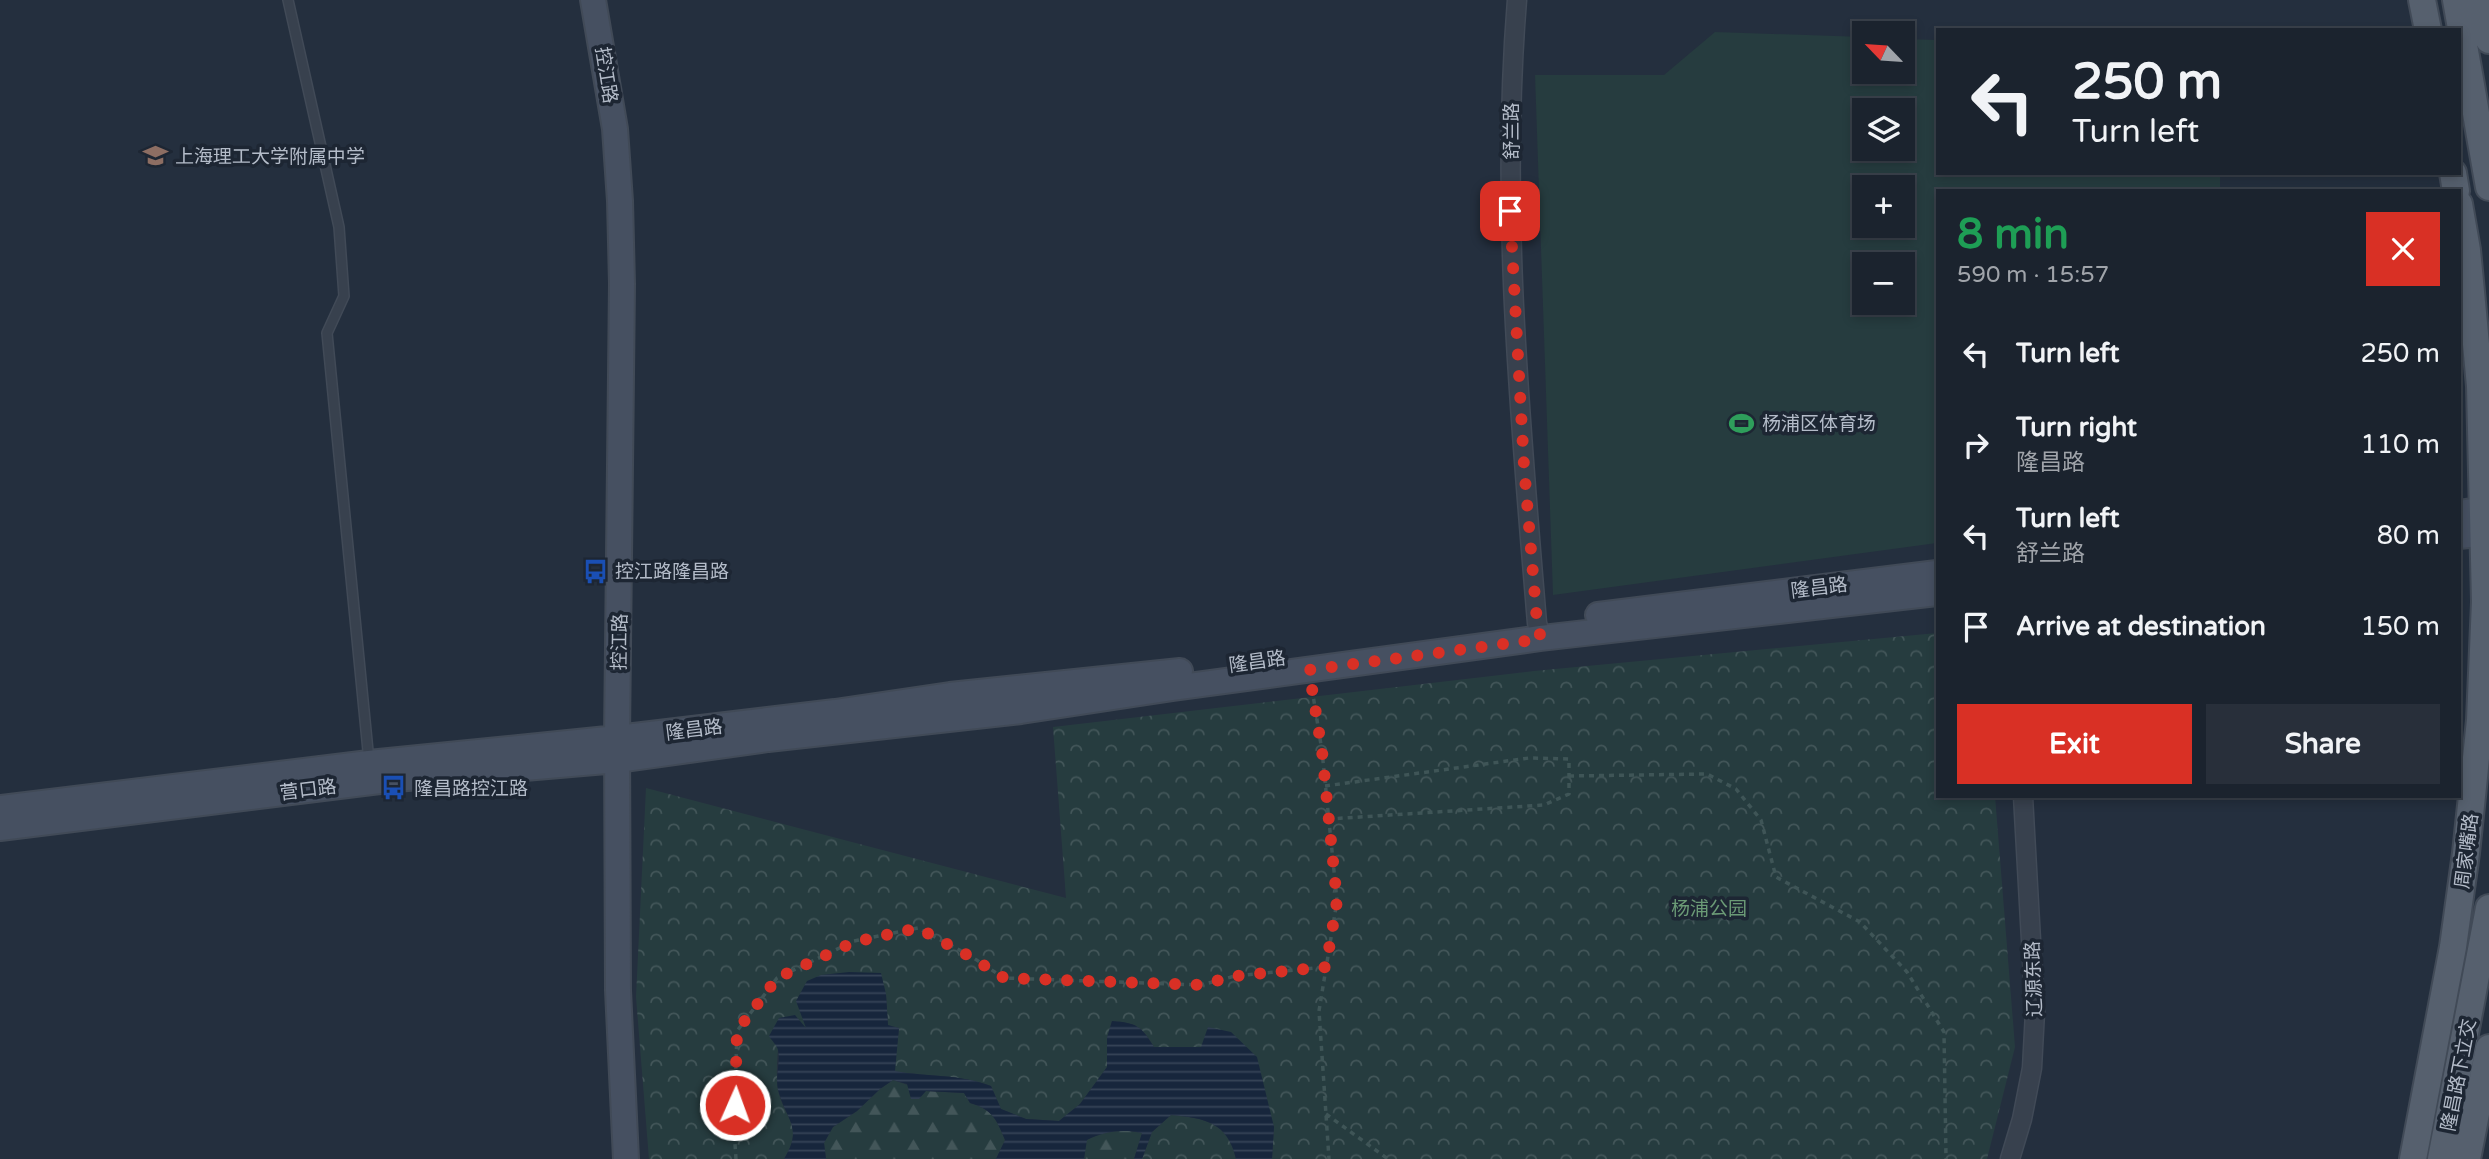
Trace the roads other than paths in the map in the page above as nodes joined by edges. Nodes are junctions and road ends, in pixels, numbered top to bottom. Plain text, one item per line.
1 (288, 0) edge
2 (593, 0) edge
3 (1517, 0) edge
4 (2423, 0) edge
5 (2456, 0) edge
6 (2481, 0) edge
7 (2428, 28) edge
8 (2461, 28) edge
9 (2461, 28) edge
10 (2489, 40) edge
11 (2489, 187) edge
12 (2461, 216) edge
13 (2477, 522) edge
14 (1936, 573) edge
15 (1936, 593) edge
16 (1539, 631) junction
17 (618, 749) junction
18 (369, 763) junction
19 (2023, 798) edge
20 (0, 808) edge
21 (0, 828) edge
22 (2489, 908) edge
23 (2489, 1048) edge
24 (626, 1159) edge
25 (2010, 1159) edge
26 (2413, 1159) edge
27 (2441, 1159) edge
28 (2467, 1159) edge

1 - 18 lane
2 - 17 main road, 控江路
3 - 16 street, 舒兰路
4 - 7 main road
5 - 8 main road
6 - 10 main road
9 - 11 main road
12 - 13 main road, 周家嘴路
13 - 26 main road, 周家嘴路
14 - 16 main road, 隆昌路
15 - 16 main road, 隆昌路
16 - 17 main road, 隆昌路
16 - 17 main road, 隆昌路
17 - 18 main road, 营口路
17 - 21 main road, 营口路
17 - 24 main road, 控江路
18 - 20 main road, 营口路
19 - 25 street, 辽源东路
22 - 27 main road, 隆昌路下立交
23 - 28 main road, 隆昌路下立交

